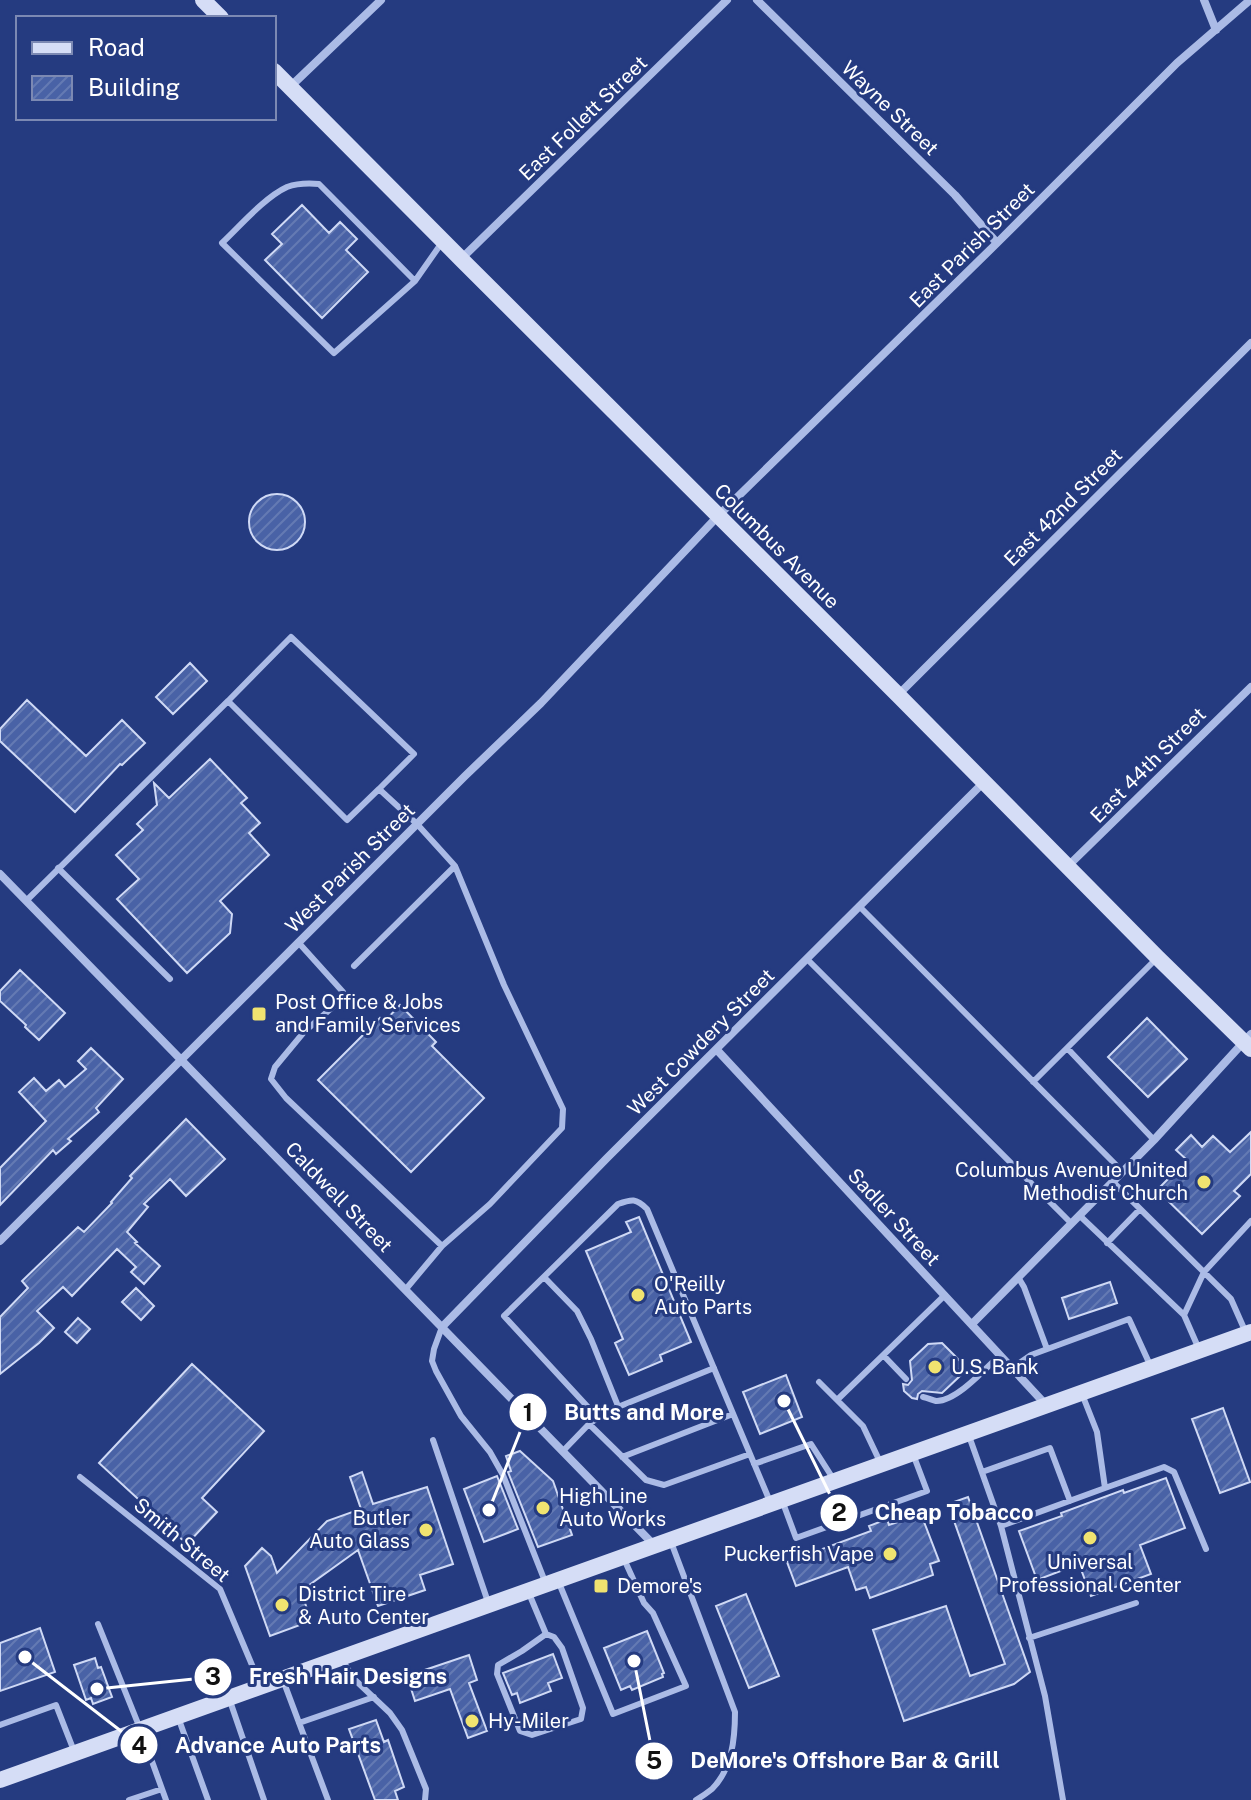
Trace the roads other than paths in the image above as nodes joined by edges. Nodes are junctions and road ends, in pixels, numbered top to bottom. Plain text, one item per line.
1 (203, 0) edge
2 (381, 0) edge
3 (727, 0) edge
4 (757, 0) edge
5 (1204, 0) edge
6 (1250, 0) edge
7 (219, 16) edge
8 (1216, 30) junction
9 (276, 73) edge
10 (290, 87) junction
11 (443, 241) junction
12 (997, 243) junction
13 (461, 259) junction
14 (415, 281) junction
15 (1251, 343) edge
16 (718, 516) junction
17 (1251, 687) edge
18 (898, 695) junction
19 (228, 701) junction
20 (984, 782) junction
21 (379, 789) junction
22 (417, 824) junction
23 (455, 866) junction
24 (1068, 867) junction
25 (58, 868) junction
26 (0, 874) edge
27 (26, 901) junction
28 (859, 906) junction
29 (298, 942) junction
30 (1157, 957) junction
31 (807, 959) junction
32 (354, 966) dead end
33 (170, 979) dead end
34 (1248, 1041) edge
35 (1068, 1049) junction
36 (717, 1050) junction
37 (181, 1059) junction
38 (1033, 1082) junction
39 (1154, 1140) junction
40 (1122, 1171) junction
41 (1112, 1181) junction
42 (1140, 1209) junction
43 (1079, 1215) junction
44 (1251, 1221) edge
45 (1071, 1223) junction
46 (0, 1241) edge
47 (1107, 1243) junction
48 (442, 1246) junction
49 (1204, 1272) junction
50 (544, 1277) junction
51 (1018, 1277) junction
52 (406, 1289) junction
53 (945, 1295) junction
54 (1184, 1315) junction
55 (972, 1324) junction
56 (442, 1327) junction
57 (1248, 1333) edge
58 (1047, 1349) junction
59 (1199, 1351) junction
60 (1000, 1355) junction
61 (884, 1356) junction
62 (714, 1368) junction
63 (1012, 1368) junction
64 (1151, 1368) junction
65 (906, 1379) dead end
66 (819, 1382) dead end
67 (1082, 1394) junction
68 (923, 1397) dead end
69 (837, 1400) junction
70 (618, 1406) junction
71 (1048, 1406) junction
72 (733, 1414) junction
73 (598, 1418) junction
74 (589, 1424) junction
75 (968, 1434) junction
76 (433, 1440) dead end
77 (563, 1451) junction
78 (750, 1454) junction
79 (913, 1454) junction
80 (622, 1457) junction
81 (754, 1464) junction
82 (882, 1465) junction
83 (982, 1472) junction
84 (80, 1477) dead end
85 (835, 1481) junction
86 (1105, 1488) junction
87 (1070, 1501) junction
88 (776, 1502) junction
89 (1001, 1526) junction
90 (662, 1542) junction
91 (1206, 1549) dead end
92 (622, 1556) junction
93 (552, 1582) junction
94 (528, 1591) junction
95 (1136, 1603) dead end
96 (489, 1605) junction
97 (98, 1624) dead end
98 (546, 1634) junction
99 (1029, 1638) junction
100 (341, 1659) junction
101 (283, 1680) junction
102 (261, 1688) junction
103 (374, 1697) junction
104 (229, 1699) junction
105 (178, 1717) junction
106 (299, 1723) junction
107 (0, 1725) edge
108 (141, 1731) junction
109 (75, 1754) junction
110 (0, 1780) edge
111 (162, 1789) junction
112 (129, 1800) edge
113 (166, 1800) edge
114 (208, 1800) edge
115 (264, 1800) edge
116 (328, 1800) edge
117 (425, 1800) edge
118 (696, 1800) edge
119 (1063, 1800) edge

1 - 7 main road
2 - 10 street
3 - 13 street, East Follett Street
4 - 12 street, Wayne Street
5 - 8 street
6 - 8 street, East Parish Street
8 - 12 street, East Parish Street
9 - 10 main road, Columbus Avenue
10 - 11 main road, Columbus Avenue
11 - 13 main road, Columbus Avenue
11 - 14 lane
12 - 16 street, East Parish Street
13 - 16 main road, Columbus Avenue
14 - 14 lane
15 - 18 street, East 42nd Street
16 - 18 main road, Columbus Avenue
16 - 22 street, West Parish Street
17 - 24 street, East 44th Street
18 - 20 main road, Columbus Avenue
19 - 21 lane
19 - 21 lane
19 - 25 lane
20 - 24 main road, Columbus Avenue
20 - 28 street, West Cowdery Street
21 - 22 lane
22 - 23 lane
22 - 29 street, West Parish Street
23 - 32 lane
23 - 48 lane
24 - 30 main road, Columbus Avenue
25 - 27 lane
25 - 33 lane
26 - 27 street, Caldwell Street
27 - 37 street, Caldwell Street
28 - 31 street, West Cowdery Street
28 - 38 lane
29 - 37 street, West Parish Street
29 - 48 lane
30 - 34 main road, Columbus Avenue
30 - 35 lane
31 - 36 street, West Cowdery Street
31 - 45 lane
34 - 39 street
35 - 38 lane
35 - 39 lane
36 - 53 street, Sadler Street
36 - 56 street, West Cowdery Street
37 - 46 street, West Parish Street
37 - 52 street, Caldwell Street
38 - 40 lane
39 - 40 street
40 - 41 street
41 - 42 lane
41 - 43 street
42 - 47 lane
42 - 49 lane
43 - 45 street
43 - 47 lane
44 - 49 lane
45 - 51 street
47 - 54 lane
48 - 52 lane
49 - 54 lane
49 - 57 lane
50 - 62 lane
50 - 70 lane
50 - 73 lane
51 - 55 street
51 - 58 lane
52 - 56 street, Caldwell Street
53 - 55 street, Sadler Street
53 - 61 lane
54 - 59 lane
55 - 60 street, Sadler Street
56 - 77 street, Caldwell Street
56 - 93 lane
57 - 59 main road
58 - 63 lane
58 - 64 lane
59 - 64 main road
60 - 63 street, Sadler Street
60 - 68 lane
61 - 65 lane
61 - 69 lane
62 - 70 lane
62 - 72 lane
63 - 71 street, Sadler Street
64 - 67 main road
66 - 69 lane
67 - 71 main road
67 - 86 lane
69 - 82 lane
70 - 73 lane
71 - 75 main road
72 - 78 lane
72 - 80 lane
73 - 74 lane
74 - 77 lane
74 - 80 lane
75 - 79 main road
75 - 83 lane
76 - 96 lane
77 - 90 street, Caldwell Street
78 - 80 lane
78 - 81 lane
79 - 82 main road
79 - 88 lane
81 - 85 lane
81 - 88 lane
82 - 85 main road
83 - 87 lane
83 - 89 lane
84 - 102 lane, Smith Street
85 - 88 main road
86 - 87 lane
86 - 91 lane
87 - 89 lane
88 - 90 main road
89 - 99 lane
90 - 92 main road
90 - 118 lane
92 - 93 main road
92 - 93 lane
93 - 94 main road
94 - 96 main road
94 - 98 lane
95 - 99 lane
96 - 100 main road
97 - 108 lane
98 - 98 lane
99 - 119 lane
100 - 101 main road
100 - 103 lane
101 - 102 main road
101 - 106 lane
102 - 104 main road
103 - 106 lane
103 - 117 lane
104 - 105 main road
104 - 115 lane
105 - 108 main road
105 - 114 lane
106 - 116 lane
107 - 109 lane
108 - 109 main road
108 - 111 lane
109 - 110 main road
111 - 112 lane
111 - 113 lane

